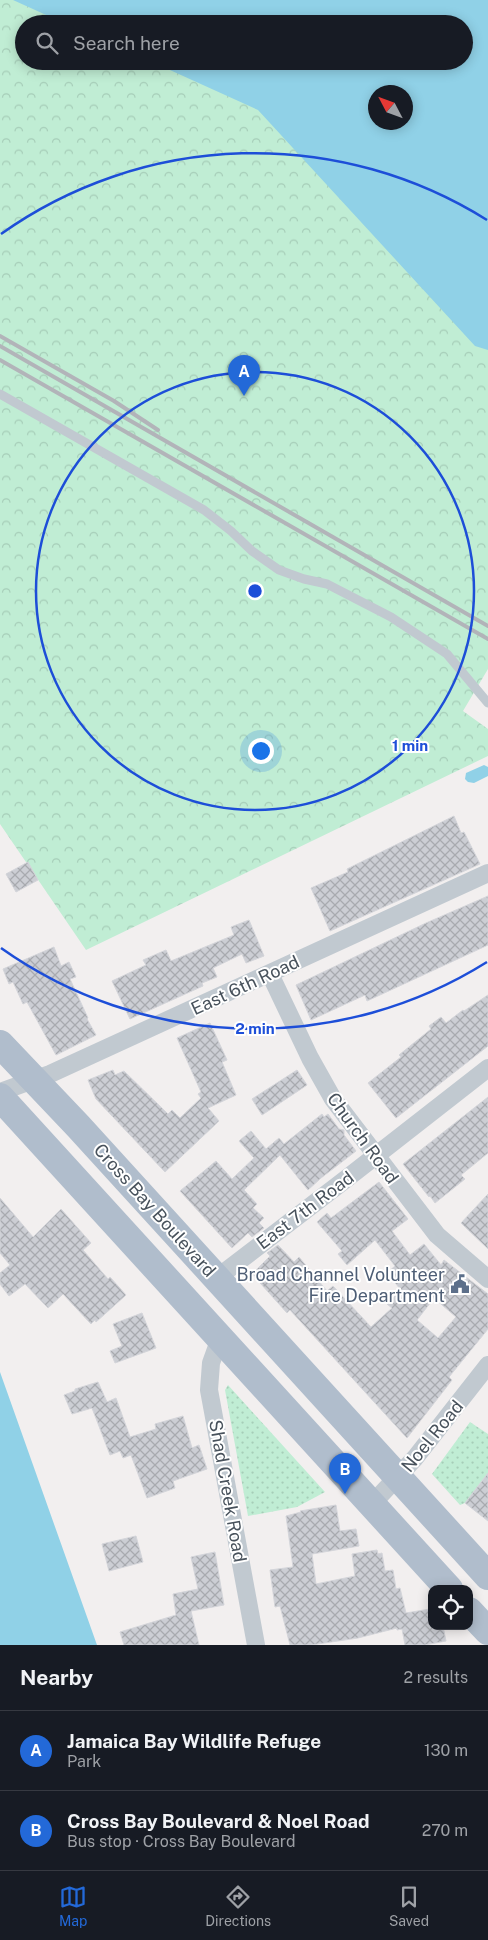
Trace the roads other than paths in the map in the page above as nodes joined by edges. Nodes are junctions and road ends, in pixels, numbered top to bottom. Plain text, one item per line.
1 (0, 394) edge
2 (488, 703) edge
3 (488, 873) edge
4 (270, 974) junction
5 (1, 1044) edge
6 (488, 1068) edge
7 (36, 1080) junction
8 (0, 1092) edge
9 (0, 1097) edge
10 (376, 1156) junction
11 (217, 1278) junction
12 (488, 1279) edge
13 (220, 1338) junction
14 (488, 1365) edge
15 (398, 1477) junction
16 (372, 1504) junction
17 (488, 1576) edge
18 (445, 1585) edge
19 (473, 1615) edge
20 (488, 1631) edge
21 (256, 1645) edge

1 - 2 lane
3 - 4 street, East 6th Road
4 - 7 street, East 6th Road
4 - 10 street, Church Road
5 - 7 main road, Cross Bay Boulevard
6 - 10 street, East 7th Road
7 - 8 street, East 6th Road
7 - 11 main road, Cross Bay Boulevard
9 - 13 main road
10 - 11 street, East 7th Road
10 - 12 street, Church Road
11 - 15 main road, Cross Bay Boulevard
13 - 16 main road
13 - 21 street, Shad Creek Road
14 - 15 street, Noel Road
15 - 16 street, Noel Road
15 - 17 main road, Cross Bay Boulevard
16 - 18 main road
19 - 20 main road

